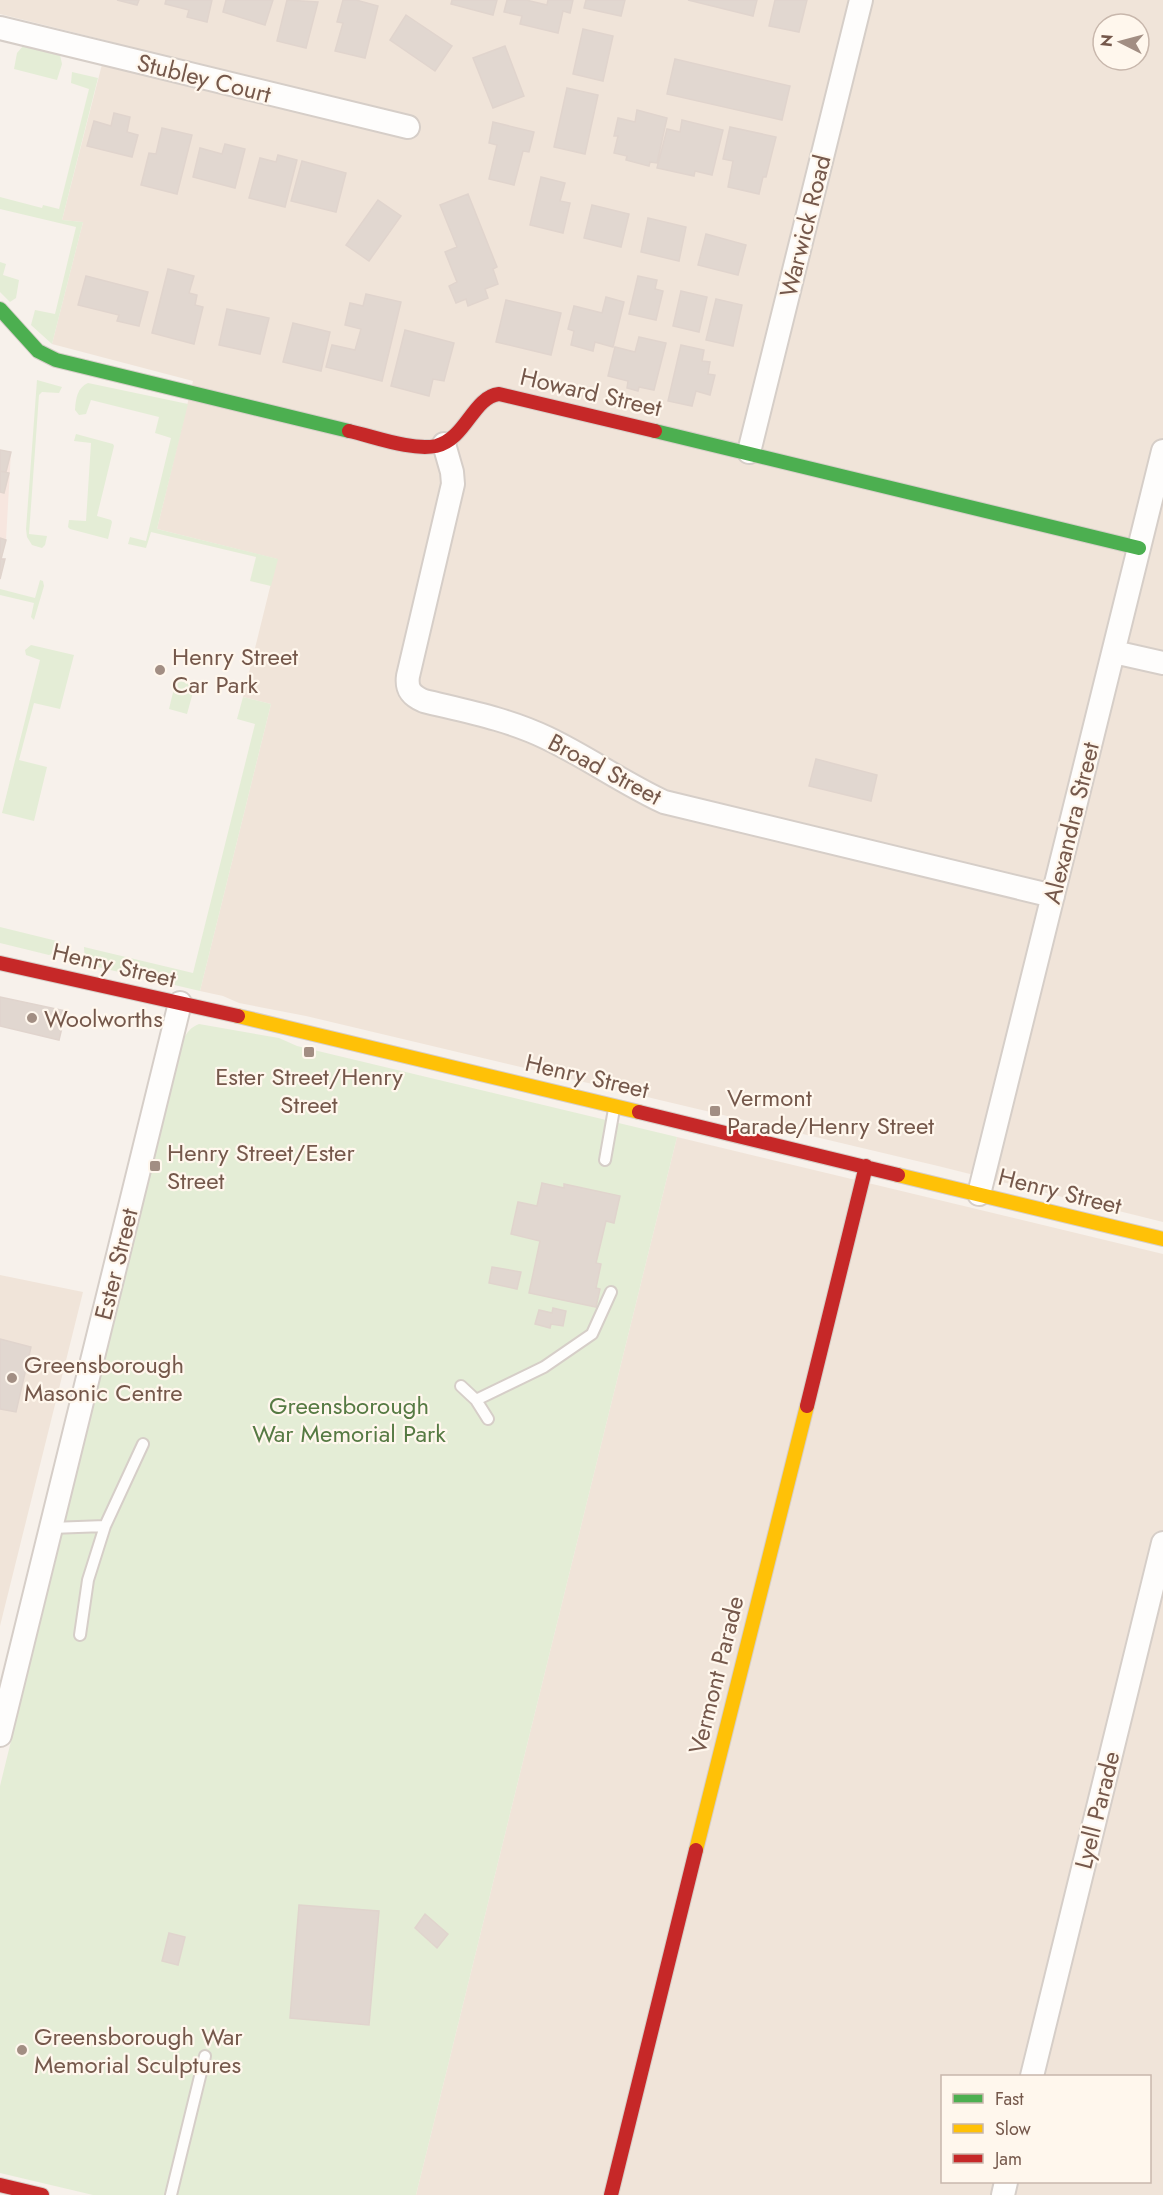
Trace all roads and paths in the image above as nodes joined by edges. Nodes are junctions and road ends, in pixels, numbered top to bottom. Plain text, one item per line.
1 (861, 0) edge
2 (0, 28) edge
3 (408, 127) dead end
4 (0, 309) edge
5 (444, 444) junction
6 (1163, 451) edge
7 (749, 452) junction
8 (1139, 548) junction
9 (1114, 652) junction
10 (1163, 663) edge
11 (1053, 896) junction
12 (0, 963) edge
13 (180, 1003) junction
14 (615, 1105) junction
15 (605, 1160) dead end
16 (866, 1166) junction
17 (980, 1194) junction
18 (1163, 1239) edge
19 (611, 1292) dead end
20 (461, 1386) dead end
21 (476, 1400) junction
22 (488, 1419) dead end
23 (143, 1444) dead end
24 (105, 1526) junction
25 (51, 1528) junction
26 (1163, 1543) edge
27 (80, 1635) dead end
28 (0, 1735) edge
29 (205, 2056) dead end
30 (1032, 2075) edge
31 (0, 2185) edge
32 (42, 2195) edge
33 (171, 2195) edge
34 (611, 2195) edge

1 - 7 street, Warwick Road
2 - 3 street, Stubley Court
4 - 5 street
5 - 7 street, Howard Street
5 - 11 street, Broad Street
6 - 8 street, Alexandra Street
7 - 8 street, Howard Street
8 - 9 street, Alexandra Street
9 - 10 street
9 - 11 street, Alexandra Street
11 - 17 street, Alexandra Street
12 - 13 street, Henry Street
13 - 14 street, Henry Street
13 - 25 street, Ester Street
14 - 15 lane
14 - 16 street, Henry Street
16 - 17 street, Henry Street
16 - 34 street, Vermont Parade
17 - 18 street, Henry Street
19 - 21 lane
20 - 21 lane
21 - 22 lane
23 - 24 lane
24 - 25 lane
24 - 27 lane
25 - 28 street, Ester Street
26 - 30 street, Lyell Parade
29 - 33 lane
31 - 32 street

